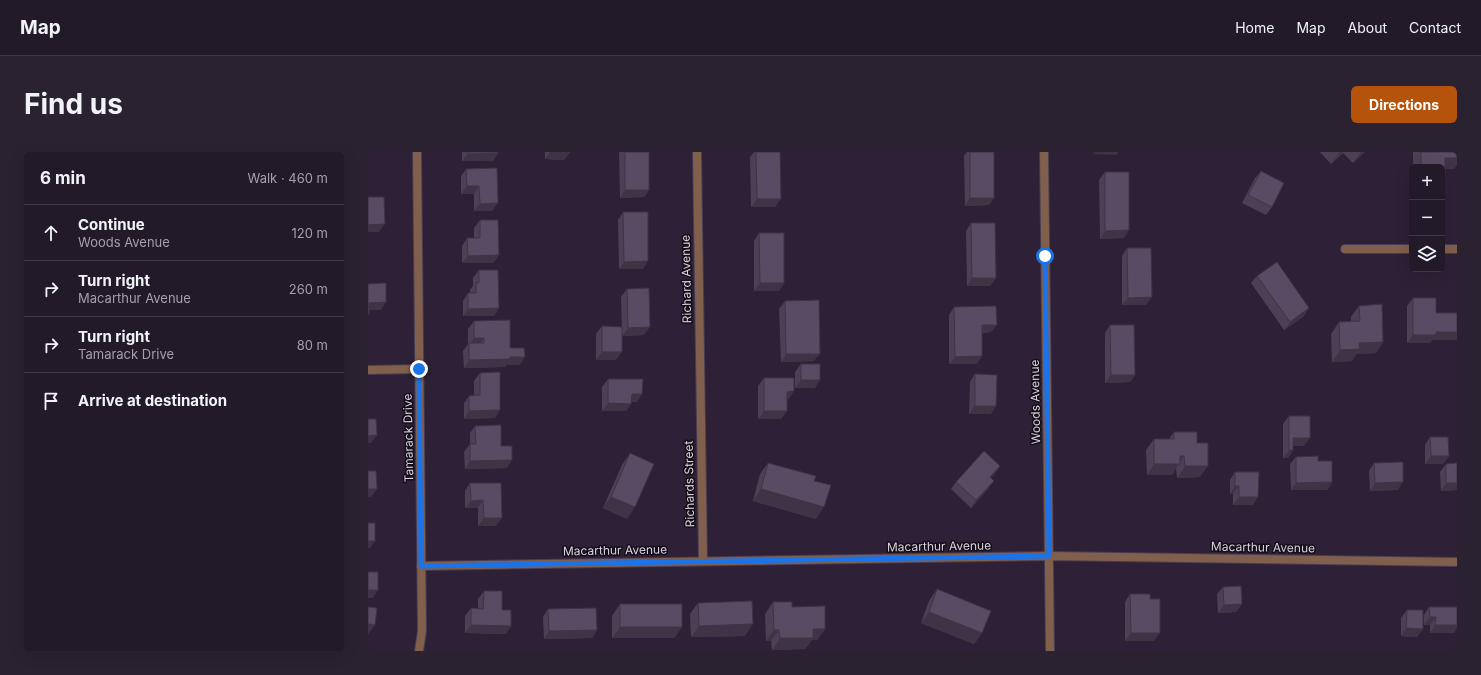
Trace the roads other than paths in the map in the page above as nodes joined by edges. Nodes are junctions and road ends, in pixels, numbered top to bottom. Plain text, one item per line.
1 (417, 152) edge
2 (696, 152) edge
3 (1044, 152) edge
4 (1345, 249) dead end
5 (1409, 249) edge
6 (1445, 249) edge
7 (1457, 249) edge
8 (419, 369) junction
9 (368, 370) edge
10 (700, 406) joint
11 (1049, 556) junction
12 (703, 560) junction
13 (1457, 562) edge
14 (421, 566) junction
15 (419, 651) edge
16 (1050, 651) edge

1 - 8 street, Tamarack Drive
2 - 10 street, Richard Avenue
3 - 11 street, Woods Avenue
4 - 5 street
6 - 7 street
8 - 9 street
8 - 14 street, Tamarack Drive
10 - 12 street, Richards Street
11 - 12 street, Macarthur Avenue
11 - 13 street, Macarthur Avenue
11 - 16 street, Woods Avenue
12 - 14 street, Macarthur Avenue
14 - 15 street, Tamarack Drive

